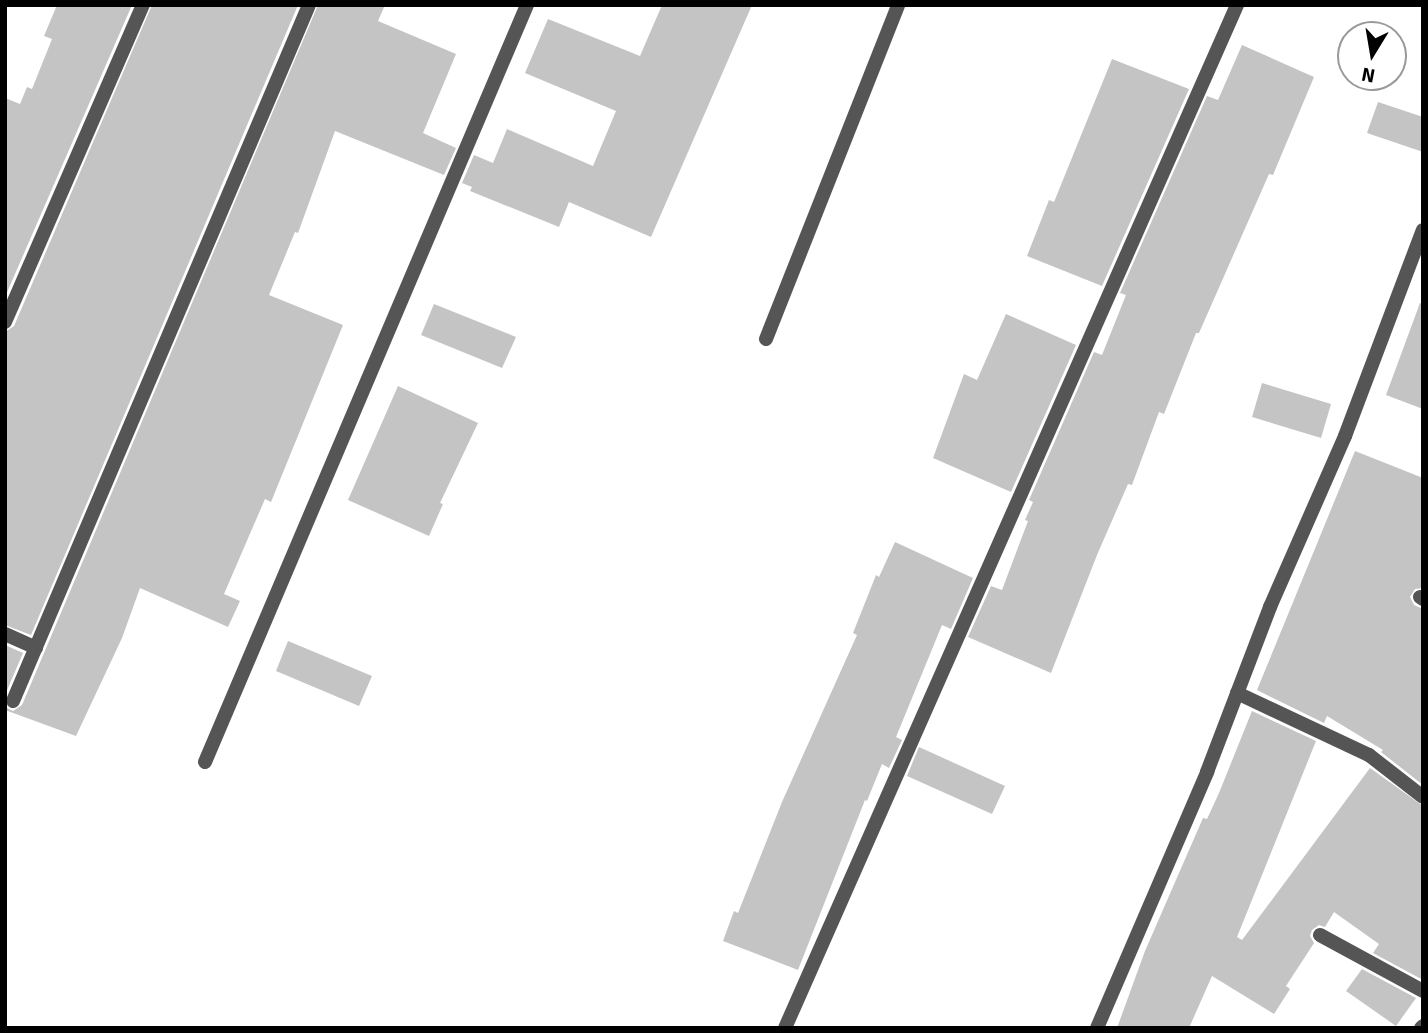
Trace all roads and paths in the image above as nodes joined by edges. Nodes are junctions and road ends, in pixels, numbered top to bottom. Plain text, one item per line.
1 (143, 5) edge
2 (309, 5) edge
3 (527, 5) edge
4 (898, 5) edge
5 (1237, 5) edge
6 (1423, 230) edge
7 (5, 323) edge
8 (766, 339) dead end
9 (5, 634) edge
10 (36, 648) junction
11 (1237, 693) junction
12 (13, 701) dead end
13 (205, 762) dead end
14 (1423, 797) edge
15 (1320, 935) dead end
16 (1423, 991) edge
17 (785, 1028) edge
18 (1097, 1028) edge

1 - 7 street
2 - 10 street
3 - 13 street
4 - 8 street
5 - 17 street
6 - 11 street
9 - 10 street
10 - 12 street
11 - 14 street
11 - 18 street
15 - 16 street

